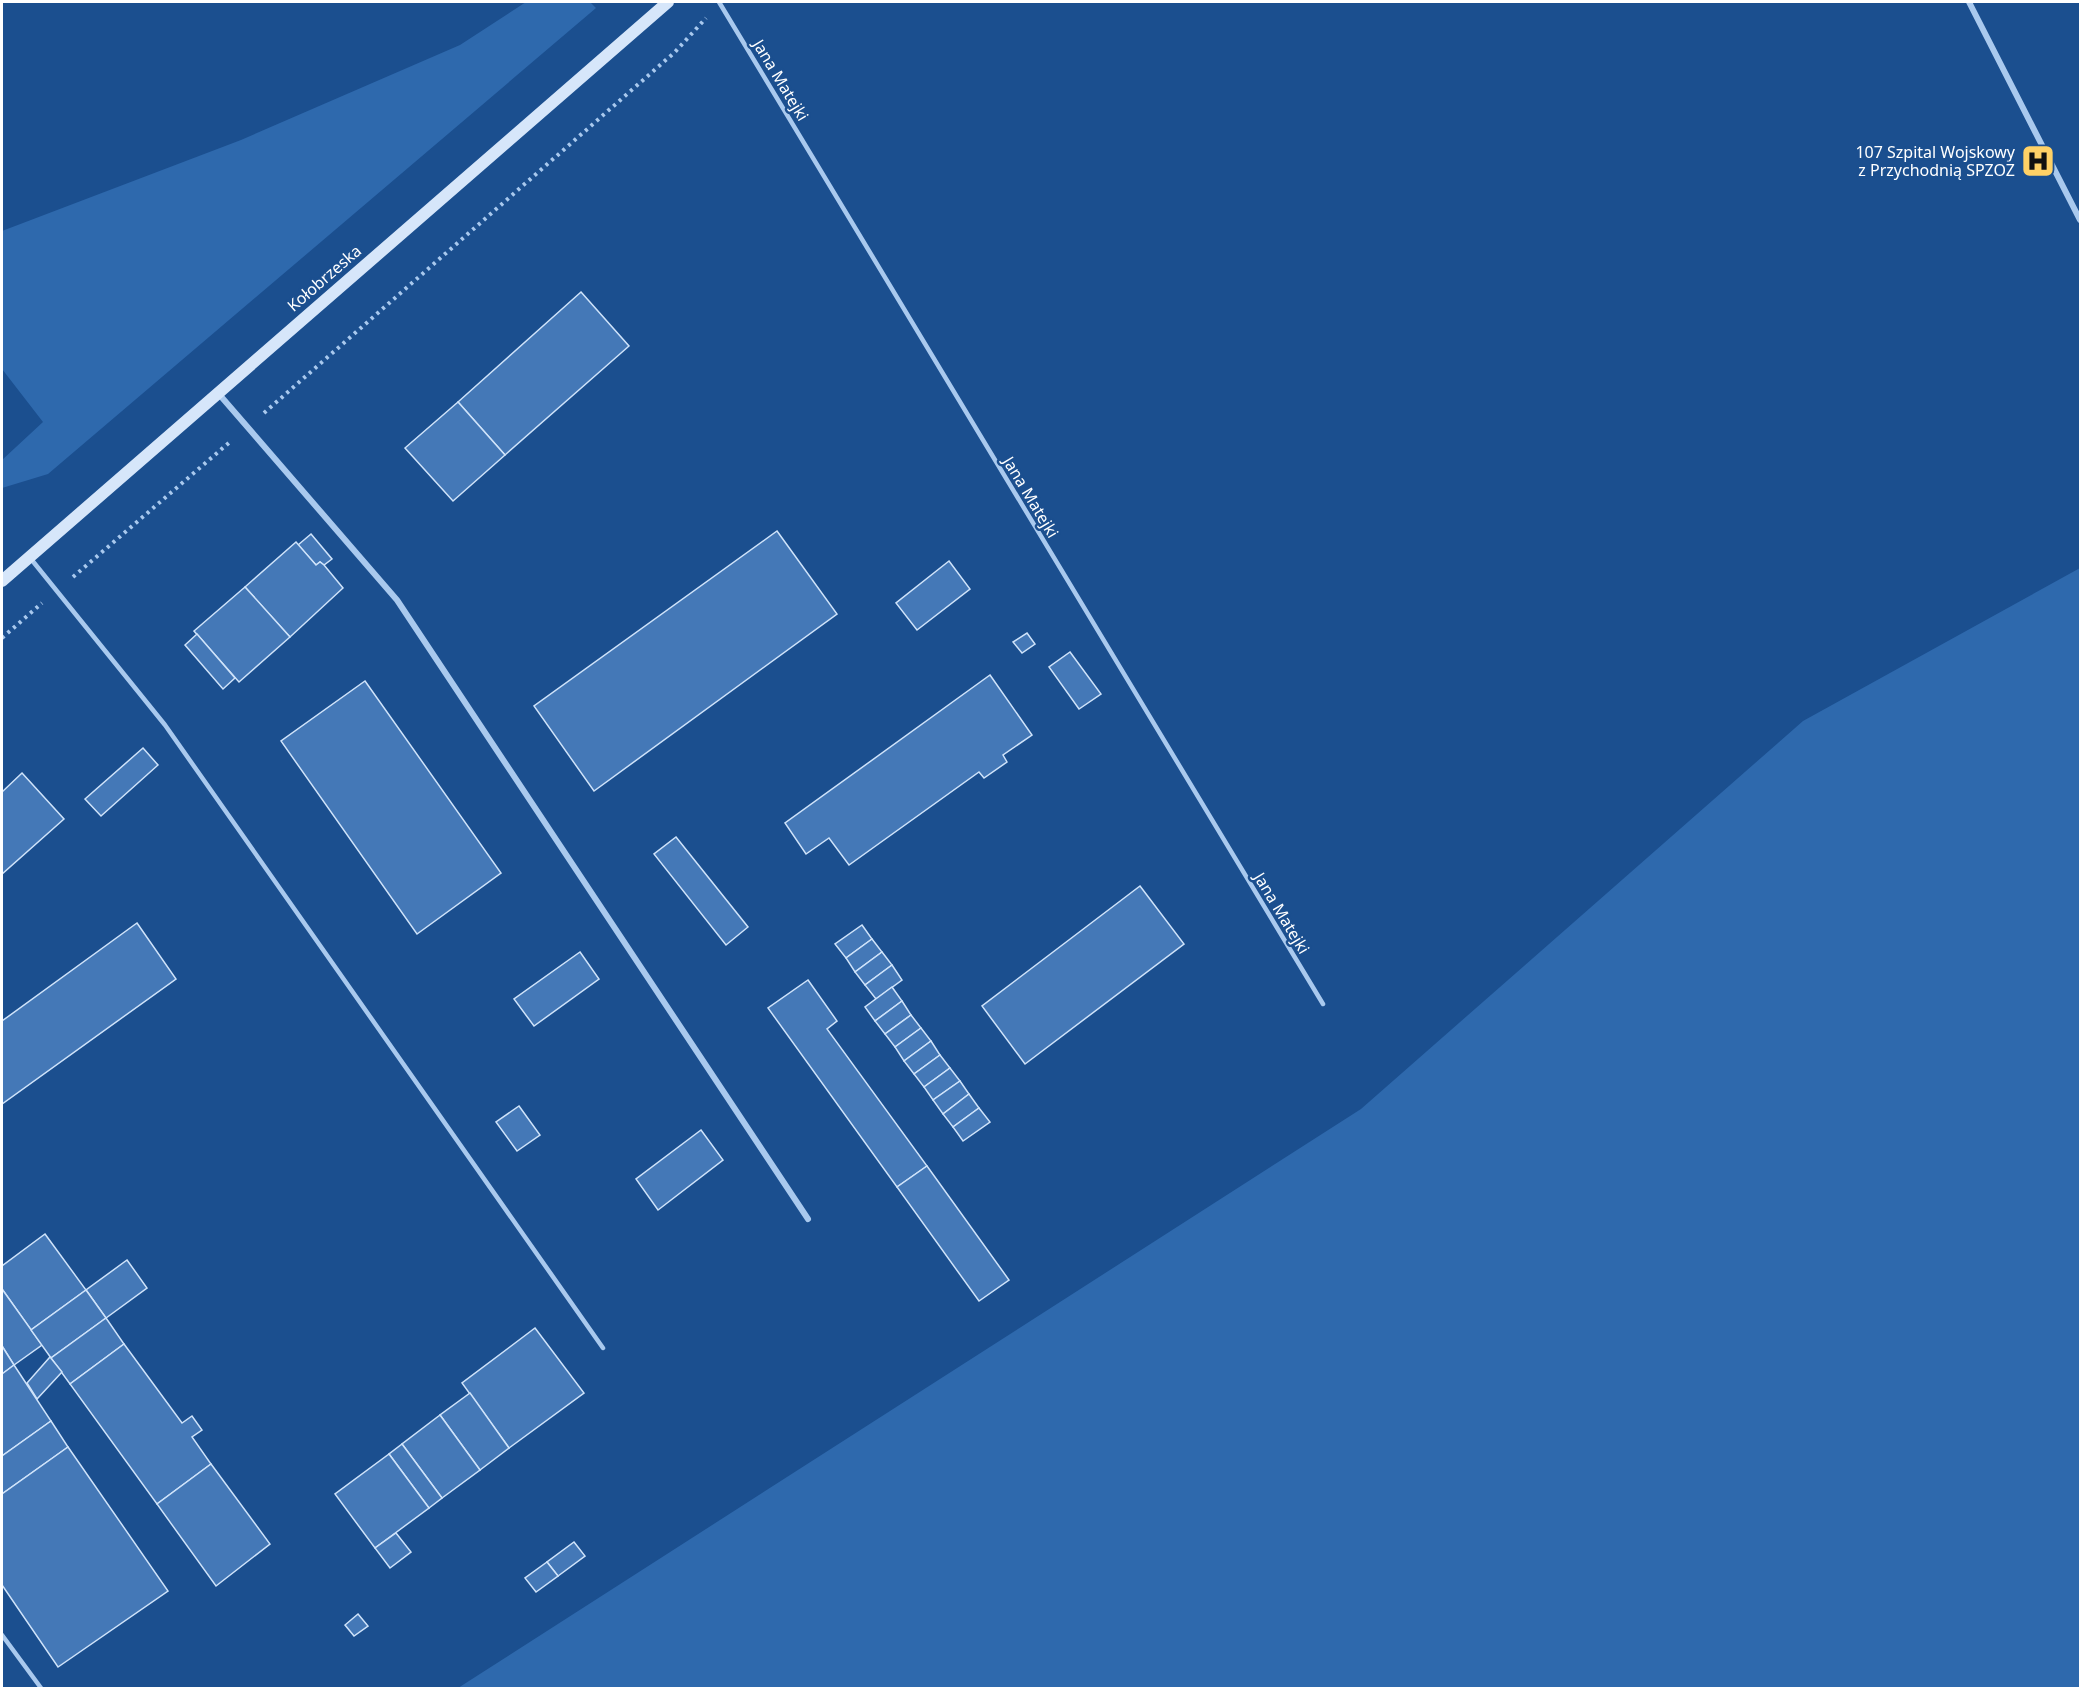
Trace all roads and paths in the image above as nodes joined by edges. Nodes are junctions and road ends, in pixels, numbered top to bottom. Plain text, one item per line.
1 (668, 2) edge
2 (720, 2) edge
3 (1969, 2) edge
4 (2080, 220) edge
5 (218, 392) junction
6 (247, 428) junction
7 (29, 557) junction
8 (2, 581) edge
9 (57, 591) junction
10 (2, 638) edge
11 (1323, 1004) dead end
12 (808, 1219) dead end
13 (603, 1348) dead end
14 (2, 1635) edge
15 (41, 1689) edge

1 - 5 main road, Kołobrzeska
2 - 6 path
2 - 11 lane, Jana Matejki
3 - 4 street
5 - 6 street
5 - 7 main road, Kołobrzeska
6 - 9 path
6 - 12 street
7 - 8 main road, Kołobrzeska
7 - 9 lane
9 - 10 path
9 - 13 lane
14 - 15 lane

